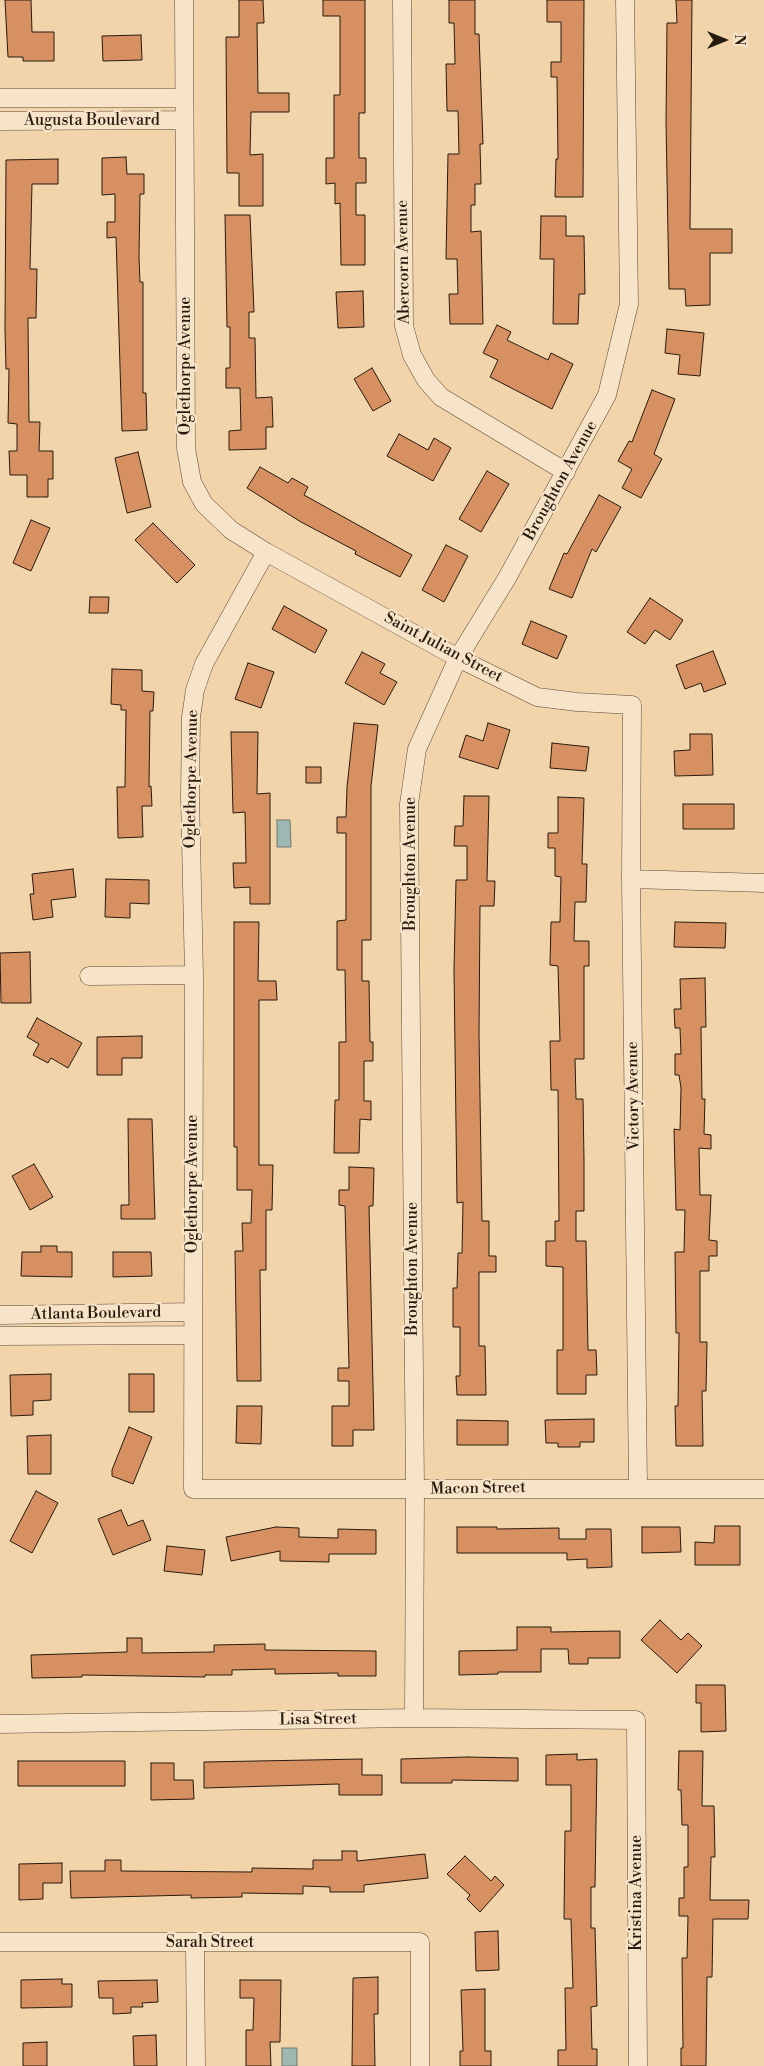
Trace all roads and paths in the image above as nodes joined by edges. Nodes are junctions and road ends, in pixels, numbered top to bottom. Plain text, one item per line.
1 (184, 0) edge
2 (402, 0) edge
3 (625, 0) edge
4 (0, 98) edge
5 (184, 98) junction
6 (184, 120) junction
7 (0, 121) edge
8 (566, 472) junction
9 (266, 552) junction
10 (458, 658) junction
11 (632, 705) joint
12 (631, 879) junction
13 (764, 883) edge
14 (194, 975) junction
15 (89, 976) dead end
16 (193, 1312) junction
17 (0, 1315) edge
18 (192, 1335) junction
19 (0, 1336) edge
20 (638, 1488) junction
21 (193, 1489) joint
22 (764, 1489) edge
23 (415, 1490) junction
24 (414, 1718) junction
25 (636, 1720) joint
26 (0, 1724) edge
27 (0, 1942) edge
28 (194, 1944) junction
29 (196, 2066) edge
30 (420, 2066) edge
31 (638, 2066) edge

1 - 5 street, Oglethorpe Avenue
2 - 8 street, Abercorn Avenue
3 - 8 street, Broughton Avenue
4 - 5 street, Augusta Boulevard
5 - 6 street, Oglethorpe Avenue
6 - 7 street, Augusta Boulevard
6 - 9 street, Oglethorpe Avenue
8 - 10 street, Broughton Avenue
9 - 10 street, Saint Julian Street
9 - 14 street, Oglethorpe Avenue
10 - 11 street, Saint Julian Street
10 - 23 street, Broughton Avenue
11 - 12 street, Victory Avenue
12 - 13 street
12 - 20 street, Victory Avenue
14 - 15 street
14 - 16 street, Oglethorpe Avenue
16 - 17 street, Atlanta Boulevard
16 - 18 street, Oglethorpe Avenue
18 - 19 street, Atlanta Boulevard
18 - 21 street, Oglethorpe Avenue
20 - 22 street, Macon Street
20 - 23 street, Macon Street
21 - 23 street, Macon Street
23 - 24 street, Broughton Avenue
24 - 25 street, Lisa Street
24 - 26 street, Lisa Street
25 - 31 street, Kristina Avenue
27 - 28 street, Sarah Street
28 - 29 street
28 - 30 street, Sarah Street

